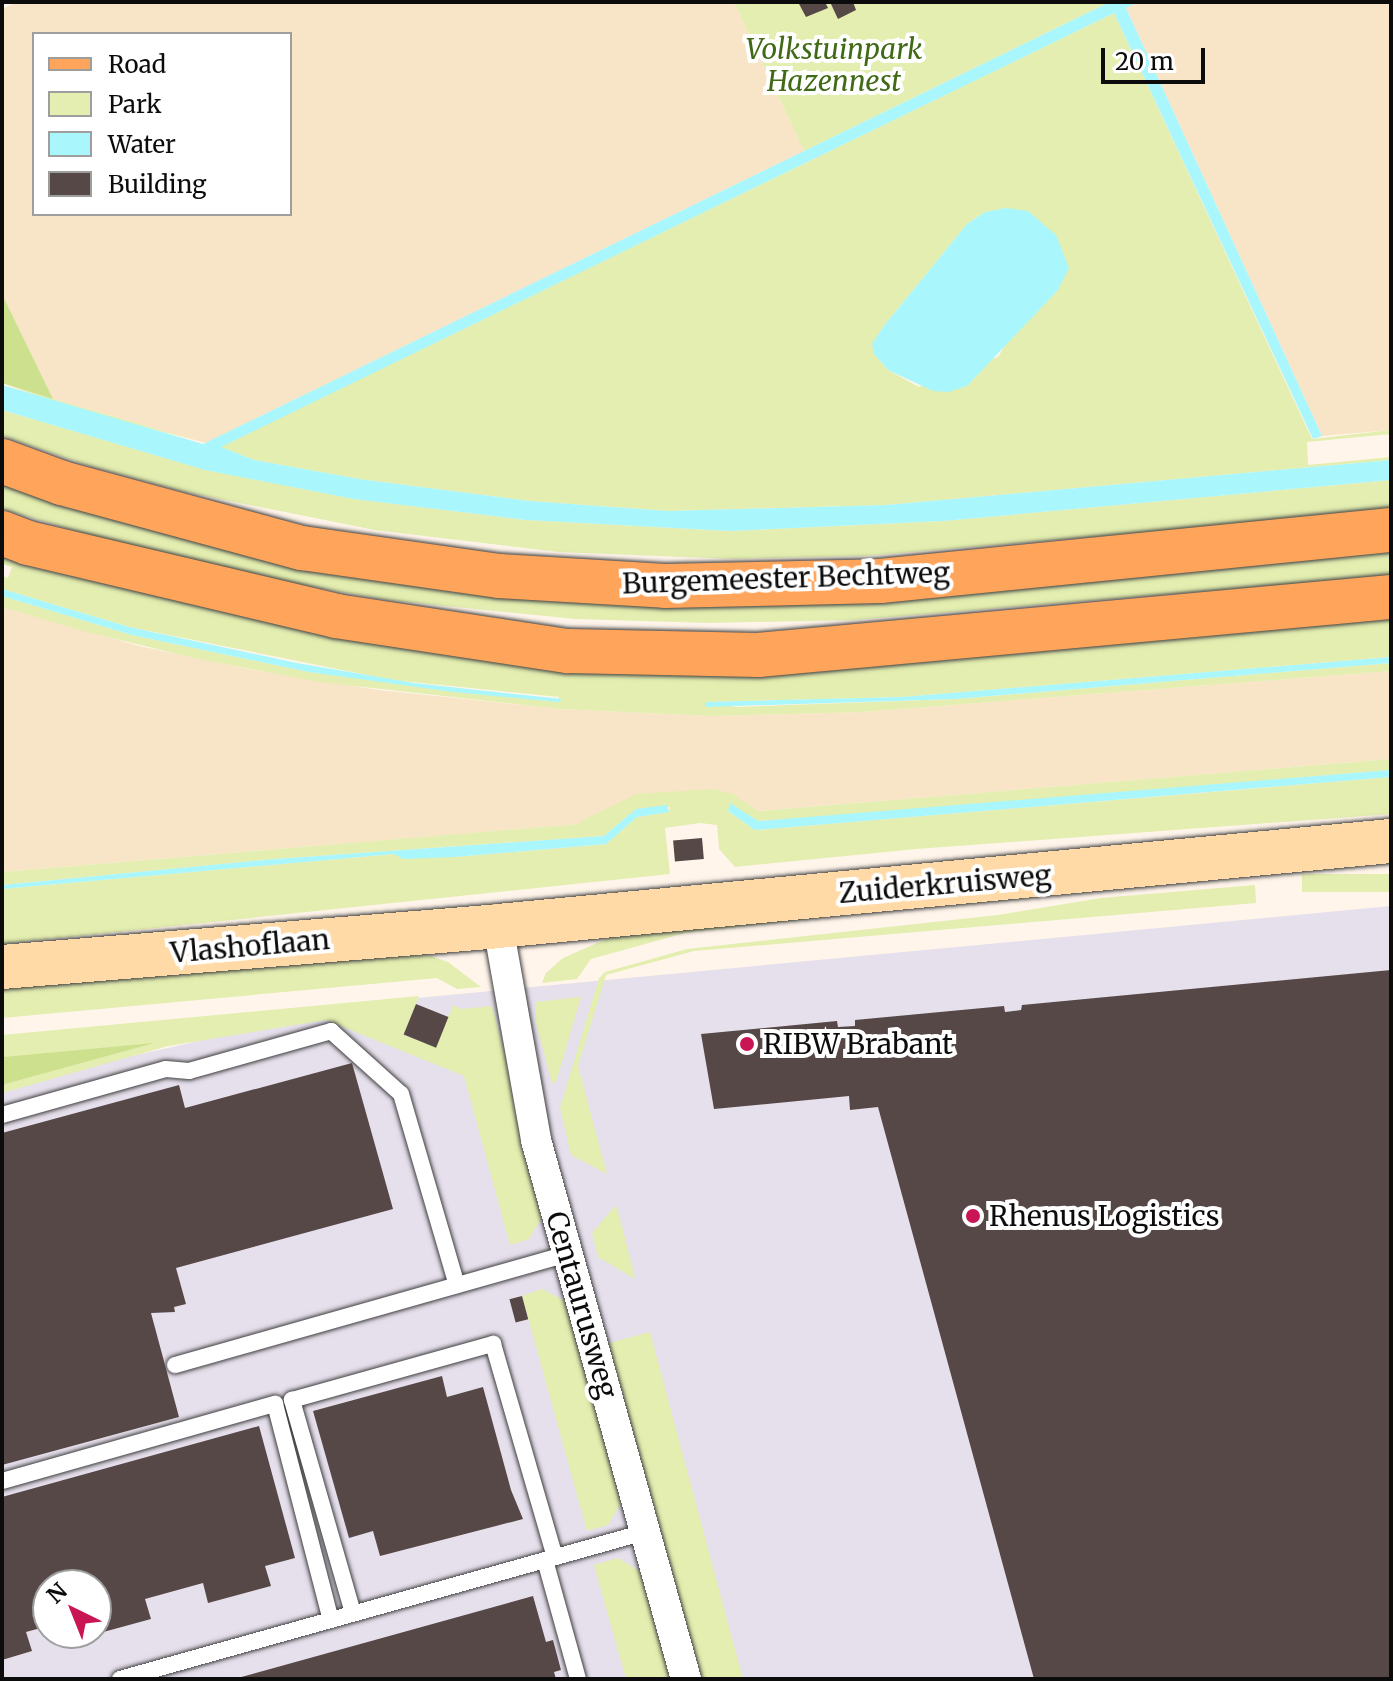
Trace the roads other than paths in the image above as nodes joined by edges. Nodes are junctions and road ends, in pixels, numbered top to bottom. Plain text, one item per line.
1 (2, 461) edge
2 (1391, 530) edge
3 (11, 539) edge
4 (1391, 597) edge
5 (1391, 841) edge
6 (498, 926) junction
7 (2, 967) edge
8 (2, 1115) edge
9 (567, 1254) junction
10 (457, 1285) junction
11 (175, 1365) dead end
12 (2, 1481) edge
13 (645, 1532) junction
14 (550, 1558) junction
15 (353, 1613) junction
16 (331, 1620) junction
17 (120, 1679) edge
18 (578, 1679) edge
19 (686, 1679) edge

1 - 2 main road, Burgemeester Bechtweg
3 - 4 main road
5 - 6 street, Zuiderkruisweg
6 - 7 street, Vlashoflaan
6 - 9 street, Centaurusweg
8 - 10 lane
9 - 10 lane
9 - 13 street, Centaurusweg
10 - 11 lane
12 - 16 lane
13 - 14 lane
13 - 19 street, Centaurusweg
14 - 15 lane
14 - 15 lane
14 - 18 lane
15 - 16 lane
16 - 17 lane

